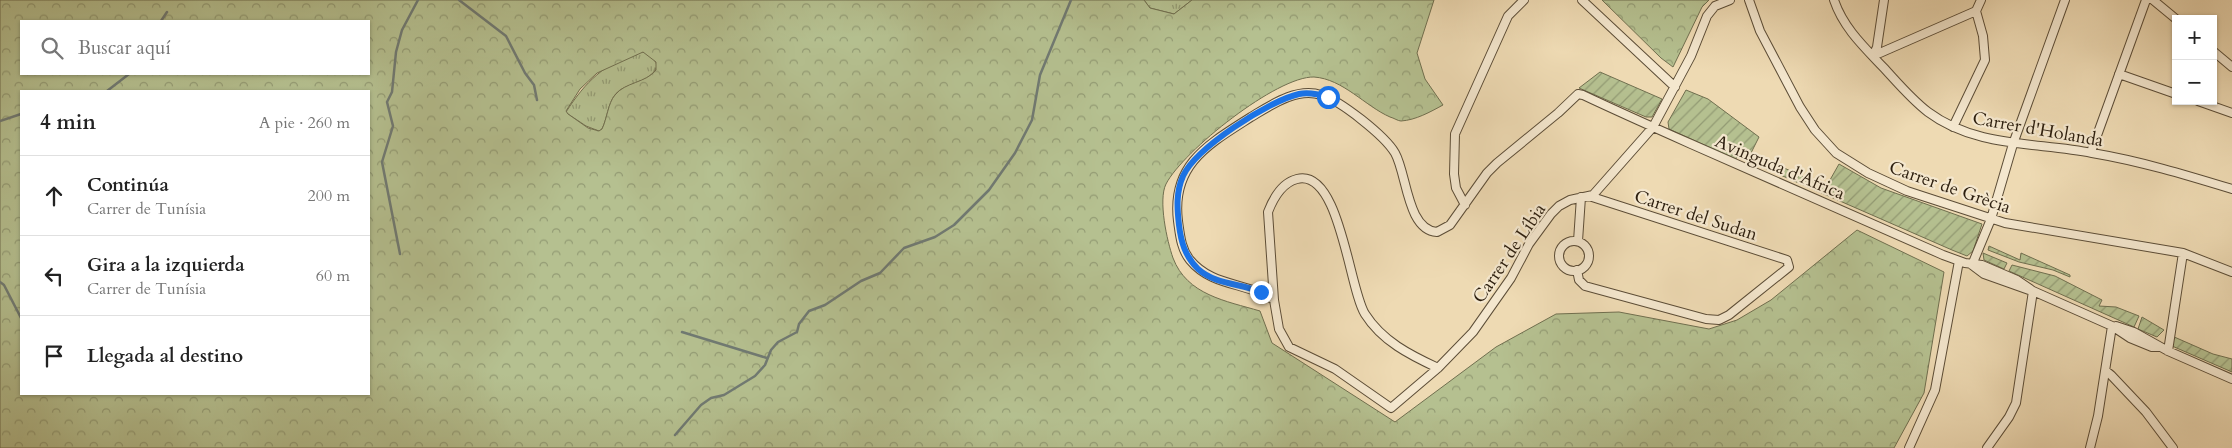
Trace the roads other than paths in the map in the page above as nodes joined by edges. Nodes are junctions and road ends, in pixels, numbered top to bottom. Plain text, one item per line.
1 (1524, 0) edge
2 (1582, 0) edge
3 (1730, 0) edge
4 (1749, 0) edge
5 (1834, 0) edge
6 (1884, 0) edge
7 (1981, 0) edge
8 (2065, 0) edge
9 (2146, 0) edge
10 (2153, 0) edge
11 (1976, 11) junction
12 (2172, 16) edge
13 (2217, 54) edge
14 (1872, 56) junction
15 (2232, 67) edge
16 (2119, 74) junction
17 (1675, 87) junction
18 (2172, 93) edge
19 (2209, 105) edge
20 (2232, 113) edge
21 (1653, 127) junction
22 (1953, 127) junction
23 (2014, 144) junction
24 (2091, 152) junction
25 (2232, 189) edge
26 (1585, 197) junction
27 (1465, 205) junction
28 (1990, 219) junction
29 (1578, 241) junction
30 (2183, 253) junction
31 (1959, 261) junction
32 (1972, 265) junction
33 (1578, 270) junction
34 (2232, 272) edge
35 (2033, 291) junction
36 (1274, 300) junction
37 (2112, 326) junction
38 (2164, 349) junction
39 (1438, 368) junction
40 (2106, 372) junction
41 (2232, 379) edge
42 (1909, 448) edge
43 (1987, 448) edge
44 (2090, 448) edge
45 (2173, 448) edge

1 - 27 street
2 - 17 street
3 - 17 street, Carrer de Líbia
4 - 28 street, Carrer de Grècia
5 - 14 street, Carrer d'Holanda
6 - 14 street
7 - 11 street
8 - 23 street
9 - 16 street
10 - 12 street
11 - 14 street
11 - 22 street
13 - 15 street
14 - 22 street, Carrer d'Holanda
16 - 18 street
16 - 24 street
17 - 21 street, Carrer de Líbia
19 - 20 street
21 - 26 street, Carrer de Líbia
21 - 27 street, Avinguda d'Àfrica
21 - 31 street, Avinguda d'Àfrica
22 - 23 street, Carrer d'Holanda
23 - 24 street, Carrer d'Holanda
23 - 28 street
24 - 25 street, Carrer d'Holanda
26 - 29 street
26 - 33 street, Carrer del Sudan
26 - 39 street, Carrer de Líbia
27 - 36 street
28 - 30 street, Carrer de Grècia
28 - 32 street
29 - 33 street
29 - 33 street
30 - 34 street, Carrer de Grècia
30 - 38 street
31 - 32 street, Avinguda d'Àfrica
31 - 42 street
32 - 35 street, Avinguda d'Àfrica
35 - 37 street, Avinguda d'Àfrica
35 - 43 street
36 - 39 street, Carrer de Líbia
36 - 39 street
37 - 38 street, Avinguda d'Àfrica
37 - 40 street
38 - 41 street, Avinguda d'Àfrica
40 - 44 street
40 - 45 street

